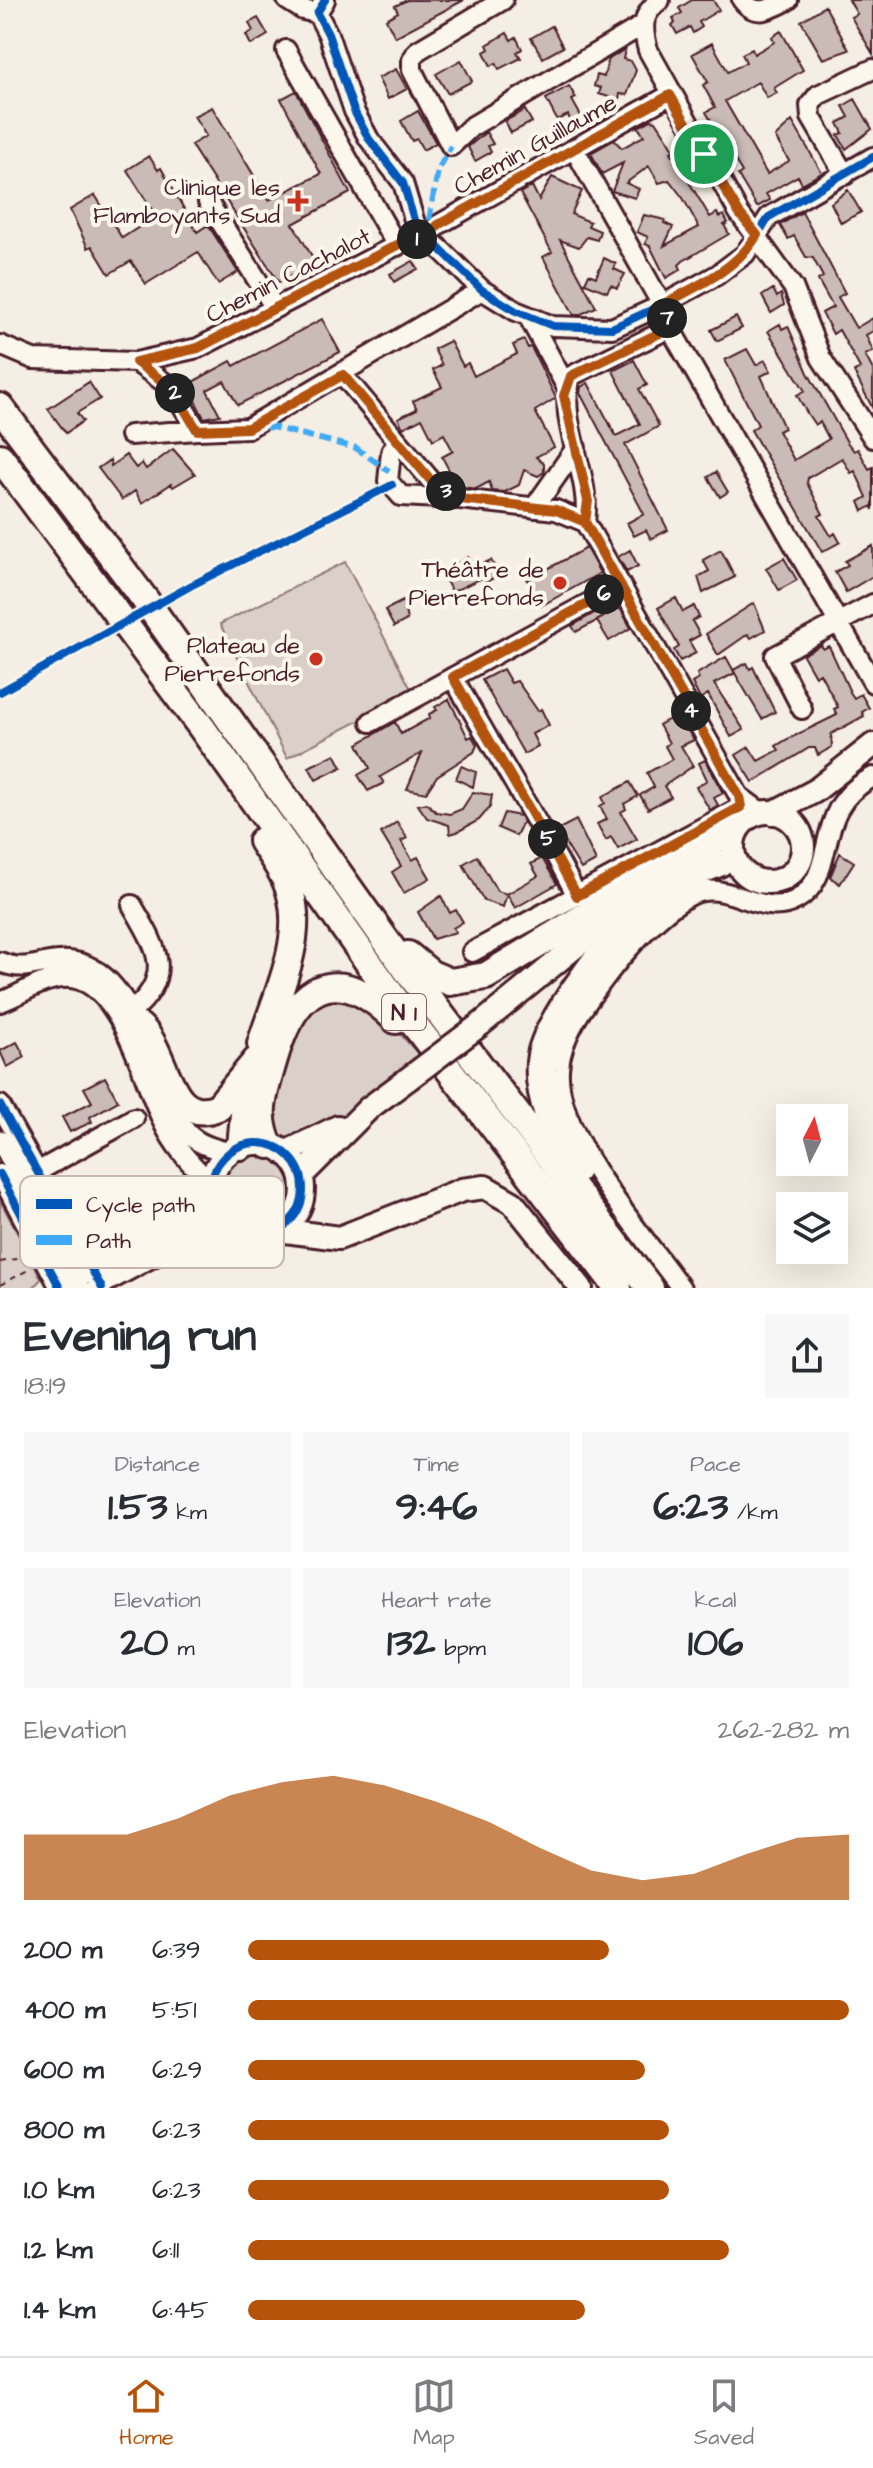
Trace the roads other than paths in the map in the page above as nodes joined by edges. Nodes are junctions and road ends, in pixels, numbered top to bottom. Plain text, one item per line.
1 (287, 0) edge
2 (503, 0) edge
3 (660, 0) edge
4 (742, 0) edge
5 (788, 0) edge
6 (321, 7) edge
7 (643, 25) junction
8 (286, 50) dead end
9 (873, 69) edge
10 (670, 95) junction
11 (575, 150) junction
12 (873, 157) edge
13 (845, 175) junction
14 (208, 202) dead end
15 (757, 235) junction
16 (426, 238) junction
17 (397, 246) junction
18 (482, 290) junction
19 (662, 305) junction
20 (275, 308) junction
21 (528, 316) junction
22 (670, 328) junction
23 (0, 345) edge
24 (136, 362) junction
25 (343, 375) junction
26 (567, 388) junction
27 (0, 407) edge
28 (197, 430) junction
29 (130, 435) dead end
30 (873, 438) edge
31 (396, 443) junction
32 (576, 448) junction
33 (0, 457) edge
34 (460, 499) junction
35 (534, 508) junction
36 (585, 522) junction
37 (620, 586) junction
38 (873, 604) edge
39 (837, 624) junction
40 (453, 677) junction
41 (873, 683) edge
42 (802, 709) dead end
43 (371, 722) dead end
44 (202, 728) junction
45 (873, 745) edge
46 (873, 777) edge
47 (831, 780) junction
48 (749, 814) junction
49 (802, 838) junction
50 (729, 865) junction
51 (652, 880) junction
52 (356, 896) junction
53 (577, 896) junction
54 (132, 905) dead end
55 (472, 952) dead end
56 (0, 962) edge
57 (0, 1002) edge
58 (136, 1020) junction
59 (256, 1061) junction
60 (0, 1105) edge
61 (369, 1108) junction
62 (134, 1118) dead end
63 (0, 1140) edge
64 (236, 1149) junction
65 (277, 1149) junction
66 (37, 1172) junction
67 (20, 1176) edge
68 (39, 1176) edge
69 (202, 1176) edge
70 (214, 1176) edge
71 (306, 1178) junction
72 (3, 1186) edge
73 (20, 1208) edge
74 (284, 1226) edge
75 (284, 1231) edge
76 (352, 1234) junction
77 (67, 1268) edge
78 (108, 1268) edge
79 (118, 1268) edge
80 (80, 1285) edge
81 (581, 1288) edge
82 (606, 1288) edge
83 (618, 1288) edge
84 (650, 1288) edge
85 (659, 1288) edge
86 (681, 1288) edge

1 - 6 street
2 - 7 street, Chemin Guillaume
3 - 7 street
4 - 5 street
6 - 16 street
7 - 10 street
8 - 17 street
9 - 13 street
10 - 11 street, Chemin Guillaume
10 - 15 street
11 - 16 street, Chemin Guillaume
11 - 19 street
12 - 13 street
13 - 15 street
14 - 20 street
15 - 19 street
15 - 30 street
16 - 17 street, Chemin Cachalot
16 - 18 street
17 - 20 street, Chemin Cachalot
18 - 21 street
18 - 25 street
19 - 21 street
19 - 22 street
20 - 24 street, Chemin Cachalot
21 - 26 street
22 - 26 street
22 - 39 street
23 - 24 street, Chemin Cachalot
24 - 28 street
25 - 28 street
25 - 31 street
26 - 32 street
27 - 52 highway, N 1
28 - 29 street
31 - 34 street
31 - 34 street
32 - 35 street
32 - 36 street
33 - 44 highway, N 1
34 - 35 street
35 - 36 street
36 - 37 street
37 - 40 street
37 - 48 street
38 - 39 street
39 - 41 street
39 - 42 street
40 - 43 street
40 - 53 street
44 - 59 highway
44 - 83 highway, N 1
45 - 47 main road
46 - 86 street
47 - 48 main road
47 - 49 main road
48 - 49 main road
48 - 50 main road
48 - 51 main road
48 - 53 street
49 - 50 main road
50 - 51 main road
50 - 85 highway
51 - 52 highway
51 - 61 main road, bridge
52 - 84 highway, N 1
53 - 55 street
54 - 58 street
56 - 58 street
57 - 69 street
58 - 59 highway
58 - 64 street
59 - 64 highway
60 - 66 street
61 - 65 main road
61 - 71 main road
62 - 66 street
63 - 67 street
64 - 65 main road
64 - 70 main road
65 - 71 main road
65 - 82 highway
66 - 68 street
71 - 74 main road
71 - 76 main road
72 - 73 street
75 - 76 main road
76 - 81 main road
77 - 80 street
78 - 80 street
79 - 80 street

